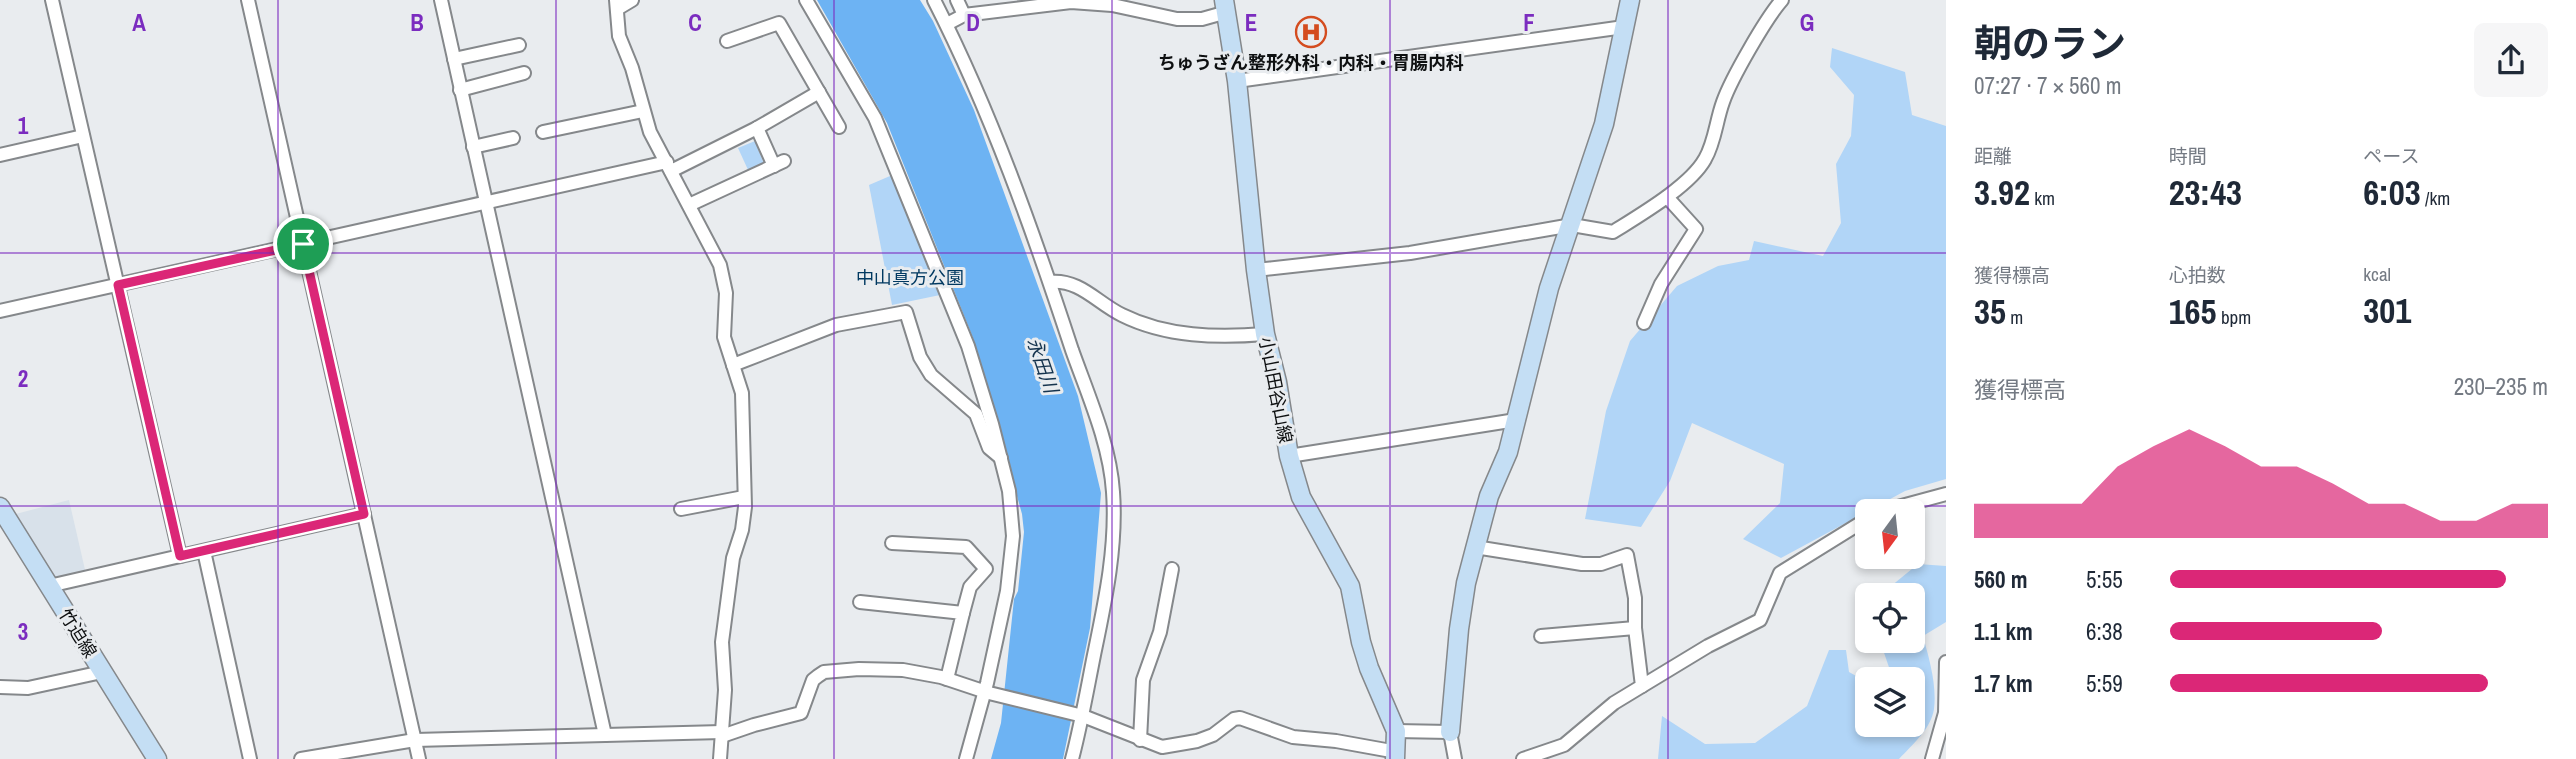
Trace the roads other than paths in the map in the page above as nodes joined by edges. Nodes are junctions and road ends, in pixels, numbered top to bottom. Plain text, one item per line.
1 (52, 0) edge
2 (248, 0) edge
3 (440, 0) edge
4 (632, 0) edge
5 (806, 0) edge
6 (934, 0) edge
7 (957, 0) edge
8 (1630, 0) edge
9 (1782, 0) edge
10 (617, 5) edge
11 (1226, 6) edge
12 (964, 15) junction
13 (947, 24) junction
14 (1624, 27) junction
15 (727, 41) dead end
16 (519, 45) dead end
17 (454, 59) junction
18 (524, 73) dead end
19 (1237, 81) junction
20 (460, 90) junction
21 (819, 92) junction
22 (643, 111) junction
23 (839, 127) dead end
24 (757, 128) junction
25 (543, 132) dead end
26 (83, 136) junction
27 (513, 138) dead end
28 (473, 147) junction
29 (0, 155) edge
30 (669, 166) junction
31 (1667, 197) junction
32 (485, 204) junction
33 (689, 205) junction
34 (1572, 225) junction
35 (303, 244) junction
36 (1256, 270) junction
37 (1050, 282) junction
38 (118, 285) junction
39 (0, 311) edge
40 (1644, 323) dead end
41 (1265, 334) junction
42 (733, 365) junction
43 (1516, 420) junction
44 (1289, 456) junction
45 (1001, 458) junction
46 (1946, 494) edge
47 (744, 497) junction
48 (1925, 500) edge
49 (0, 507) edge
50 (681, 509) dead end
51 (364, 514) junction
52 (1855, 526) edge
53 (891, 543) dead end
54 (1475, 547) junction
55 (204, 551) junction
56 (180, 556) junction
57 (1172, 569) dead end
58 (49, 586) junction
59 (860, 602) dead end
60 (962, 613) junction
61 (1634, 628) junction
62 (1541, 636) dead end
63 (1946, 662) edge
64 (102, 672) junction
65 (947, 679) junction
66 (0, 687) edge
67 (1642, 687) junction
68 (987, 692) junction
69 (1083, 716) junction
70 (1396, 731) junction
71 (1450, 732) junction
72 (722, 734) junction
73 (606, 735) junction
74 (415, 740) junction
75 (1140, 740) junction
76 (1396, 756) edge
77 (157, 759) edge
78 (250, 759) edge
79 (301, 759) edge
80 (419, 759) edge
81 (720, 759) edge
82 (966, 759) edge
83 (1072, 759) edge
84 (1455, 759) edge
85 (1523, 759) edge
86 (1932, 759) edge

1 - 26 street
2 - 35 street
3 - 17 street
4 - 10 street
5 - 45 street
6 - 13 street
7 - 12 street
8 - 14 street
9 - 31 street
10 - 22 street
11 - 12 street
11 - 19 street, 小山田谷山線
12 - 13 street
13 - 37 street
14 - 19 street
14 - 34 street
15 - 21 street
16 - 17 street
17 - 20 street
18 - 20 street
19 - 36 street, 小山田谷山線
20 - 28 street
21 - 23 street
21 - 24 street
22 - 25 street
22 - 30 street
24 - 30 street
24 - 33 street
26 - 29 street
26 - 38 street
27 - 28 street
28 - 32 street
30 - 32 street
30 - 33 street
31 - 34 street
31 - 40 street
32 - 35 street
32 - 73 street
33 - 42 street
34 - 36 street
34 - 43 street
35 - 38 street
35 - 51 street
36 - 41 street, 小山田谷山線
37 - 41 street
37 - 69 street
38 - 39 street
38 - 56 street
41 - 44 street, 小山田谷山線
42 - 45 street
42 - 47 street
43 - 44 street
43 - 54 street
44 - 70 street, 小山田谷山線
45 - 68 street
46 - 48 street
47 - 50 street
47 - 72 street
49 - 58 street, 竹迫線
51 - 55 street
51 - 74 street
52 - 67 street
53 - 60 street
54 - 61 street
54 - 71 street
55 - 56 street
55 - 78 street
56 - 58 street
57 - 75 street
58 - 64 street, 竹迫線
59 - 60 street
60 - 65 street
61 - 62 street
61 - 67 street
63 - 86 street
64 - 66 street
64 - 77 street, 竹迫線
65 - 68 street
65 - 72 street
67 - 85 street
68 - 69 street
68 - 82 street
69 - 75 street
69 - 83 street
70 - 71 street
70 - 76 street, 小山田谷山線
71 - 84 street
72 - 73 street
72 - 81 street
73 - 74 street
74 - 79 street
74 - 80 street
75 - 76 street

